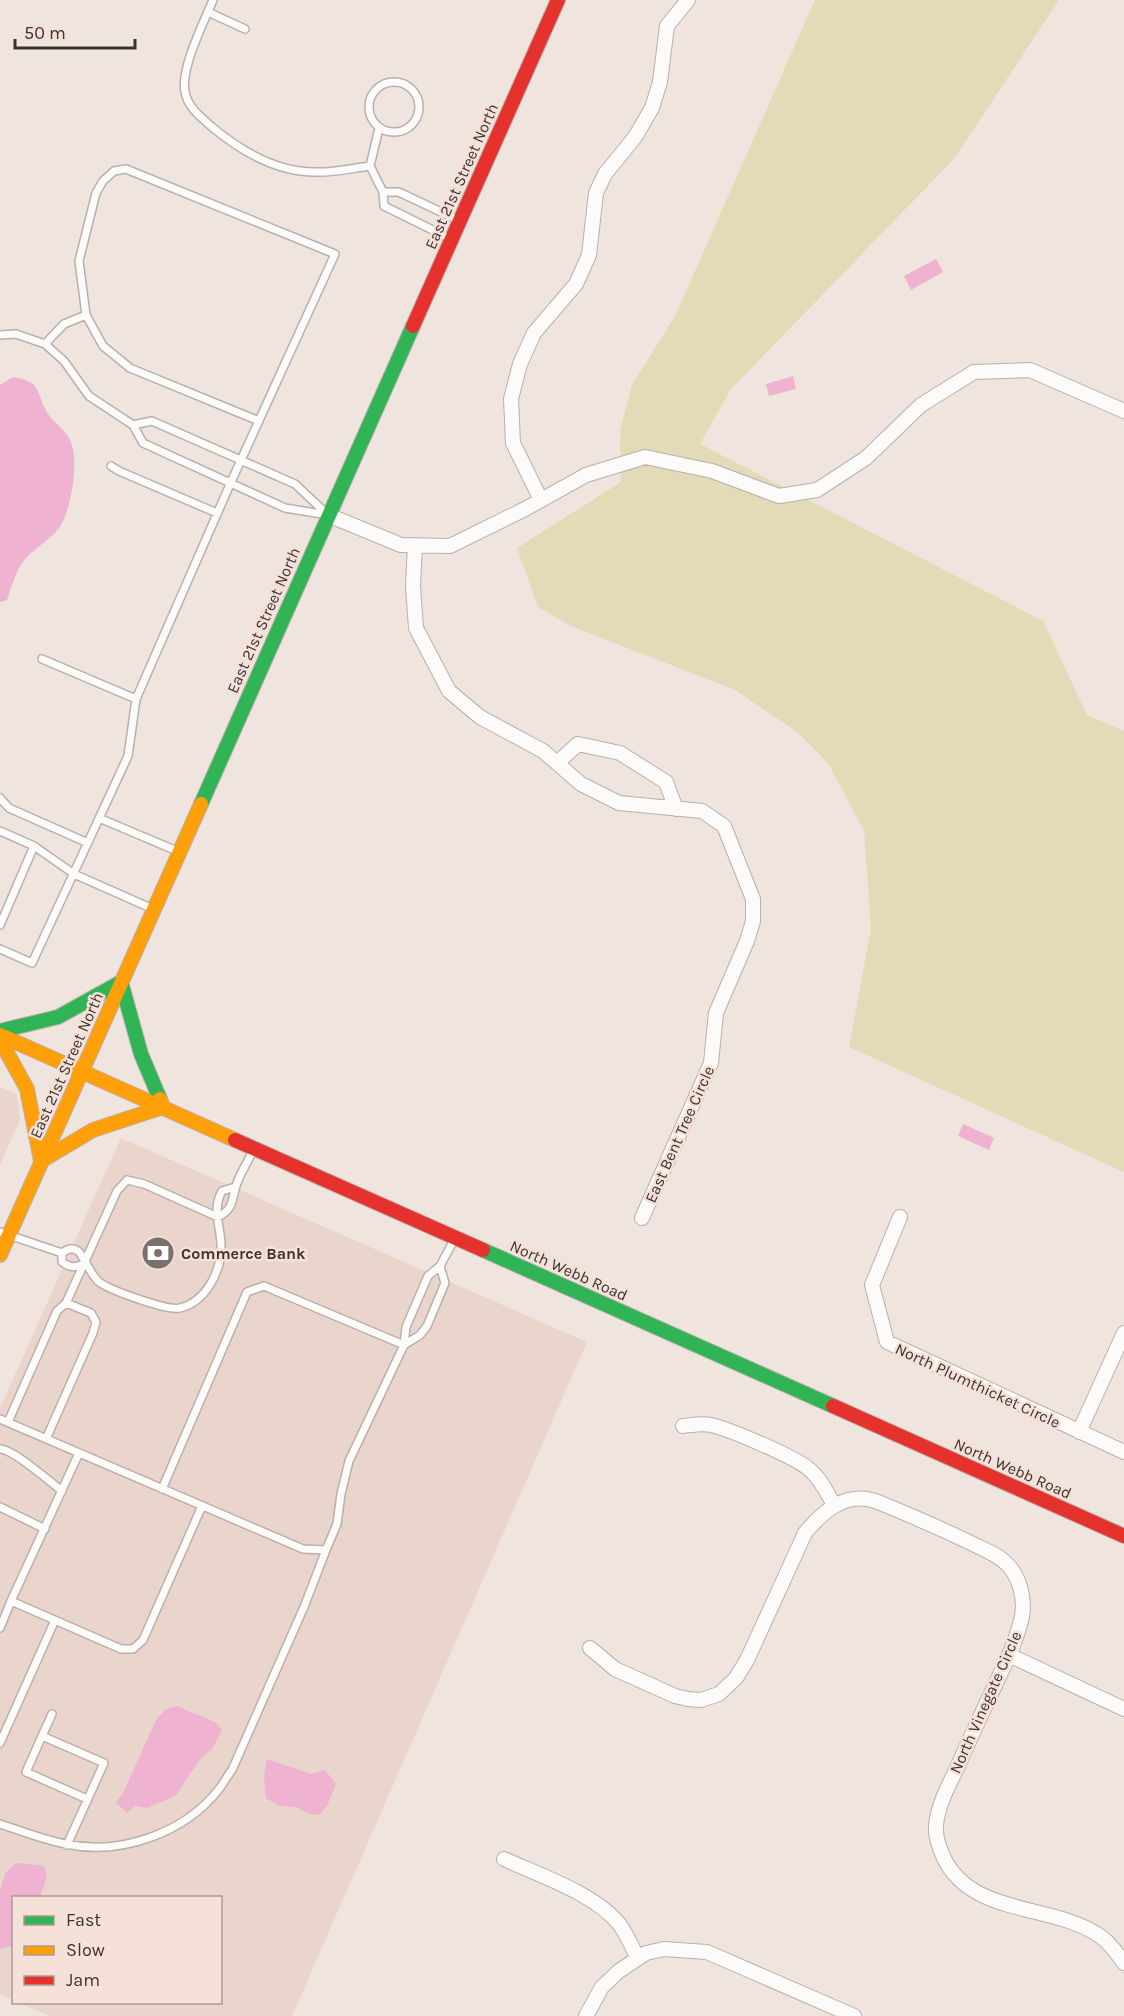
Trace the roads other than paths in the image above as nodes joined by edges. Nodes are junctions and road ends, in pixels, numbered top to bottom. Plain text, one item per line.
1 (213, 0) edge
2 (558, 0) edge
3 (688, 0) edge
4 (208, 12) junction
5 (245, 29) dead end
6 (379, 128) junction
7 (370, 165) junction
8 (383, 192) junction
9 (459, 221) junction
10 (451, 239) junction
11 (86, 315) junction
12 (0, 335) edge
13 (45, 344) junction
14 (1124, 411) edge
15 (259, 422) junction
16 (133, 425) junction
17 (241, 460) junction
18 (111, 466) dead end
19 (231, 482) junction
20 (541, 500) junction
21 (217, 513) junction
22 (328, 515) junction
23 (415, 545) junction
24 (42, 658) dead end
25 (136, 699) junction
26 (557, 763) junction
27 (0, 798) edge
28 (676, 809) junction
29 (99, 818) junction
30 (0, 831) edge
31 (88, 843) junction
32 (34, 846) junction
33 (179, 851) junction
34 (74, 874) junction
35 (153, 909) junction
36 (0, 925) edge
37 (0, 949) edge
38 (121, 982) junction
39 (0, 1033) edge
40 (0, 1040) edge
41 (81, 1071) junction
42 (163, 1107) junction
43 (254, 1148) junction
44 (41, 1161) junction
45 (235, 1187) junction
46 (218, 1217) junction
47 (900, 1217) dead end
48 (642, 1218) dead end
49 (4, 1234) edge
50 (455, 1237) junction
51 (62, 1253) junction
52 (0, 1255) edge
53 (85, 1263) junction
54 (440, 1266) junction
55 (66, 1303) junction
56 (1124, 1333) edge
57 (404, 1345) junction
58 (0, 1419) edge
59 (8, 1422) junction
60 (683, 1426) dead end
61 (1079, 1432) junction
62 (46, 1439) junction
63 (0, 1449) edge
64 (1124, 1452) edge
65 (79, 1453) junction
66 (162, 1489) junction
67 (62, 1491) junction
68 (834, 1505) junction
69 (202, 1506) junction
70 (0, 1507) edge
71 (45, 1529) junction
72 (1124, 1536) edge
73 (326, 1550) junction
74 (11, 1601) junction
75 (55, 1620) junction
76 (0, 1628) edge
77 (590, 1648) dead end
78 (1009, 1655) junction
79 (1124, 1709) edge
80 (52, 1714) dead end
81 (42, 1736) junction
82 (0, 1743) edge
83 (87, 1799) junction
84 (0, 1824) edge
85 (67, 1845) junction
86 (504, 1859) dead end
87 (637, 1957) junction
88 (1124, 1963) edge
89 (586, 2016) edge
90 (854, 2016) edge

1 - 4 lane
2 - 9 main road, East 21st Street North
3 - 20 street
4 - 5 lane
4 - 7 lane
6 - 6 lane
6 - 7 lane
7 - 8 lane
8 - 9 lane
8 - 10 lane
9 - 10 main road, East 21st Street North
10 - 22 main road, East 21st Street North
11 - 13 lane
11 - 15 lane
11 - 15 lane
12 - 13 lane
13 - 16 lane
14 - 20 street
15 - 17 lane
16 - 17 lane
16 - 19 lane
17 - 19 lane
17 - 22 lane
18 - 21 lane
19 - 21 lane
19 - 22 lane
20 - 23 street
21 - 25 lane
22 - 23 street
22 - 33 main road, East 21st Street North
23 - 26 street, East Bent Tree Circle
24 - 25 lane
25 - 29 lane
26 - 28 street, East Bent Tree Circle
26 - 28 street
27 - 31 lane
28 - 48 street, East Bent Tree Circle
29 - 31 lane
29 - 33 lane
30 - 32 lane
31 - 34 lane
32 - 34 lane
32 - 36 lane
33 - 35 main road, East 21st Street North
34 - 35 lane
34 - 37 lane
35 - 38 main road, East 21st Street North
38 - 39 main road
38 - 41 main road, East 21st Street North
38 - 42 main road
39 - 41 main road, North Webb Road
40 - 44 main road
41 - 42 main road, North Webb Road
41 - 44 main road, East 21st Street North
42 - 43 main road, North Webb Road
42 - 44 main road
43 - 45 lane
43 - 50 main road, North Webb Road
44 - 49 main road, East 21st Street North
45 - 46 lane
45 - 46 lane
46 - 53 lane
46 - 53 lane
47 - 61 street, North Plumthicket Circle
49 - 51 lane
49 - 52 main road, East 21st Street North
50 - 54 lane
50 - 72 main road, North Webb Road
51 - 53 lane
51 - 53 lane
53 - 55 lane
54 - 57 lane
54 - 57 lane
55 - 59 lane
55 - 62 lane
56 - 61 street
57 - 66 lane
57 - 73 lane
58 - 59 lane
59 - 62 lane
60 - 68 street
61 - 64 street, North Plumthicket Circle
62 - 65 lane
63 - 67 lane
65 - 66 lane
65 - 67 lane
66 - 69 lane
67 - 71 lane
68 - 77 street
68 - 78 street, North Vinegate Circle
69 - 73 lane
69 - 75 lane
70 - 71 lane
71 - 74 lane
73 - 85 lane
74 - 75 lane
74 - 76 lane
75 - 82 lane
78 - 79 street
78 - 88 street, North Vinegate Circle
80 - 81 lane
81 - 83 lane
81 - 83 lane
83 - 85 lane
84 - 85 lane
86 - 87 street
87 - 89 street
87 - 90 street

